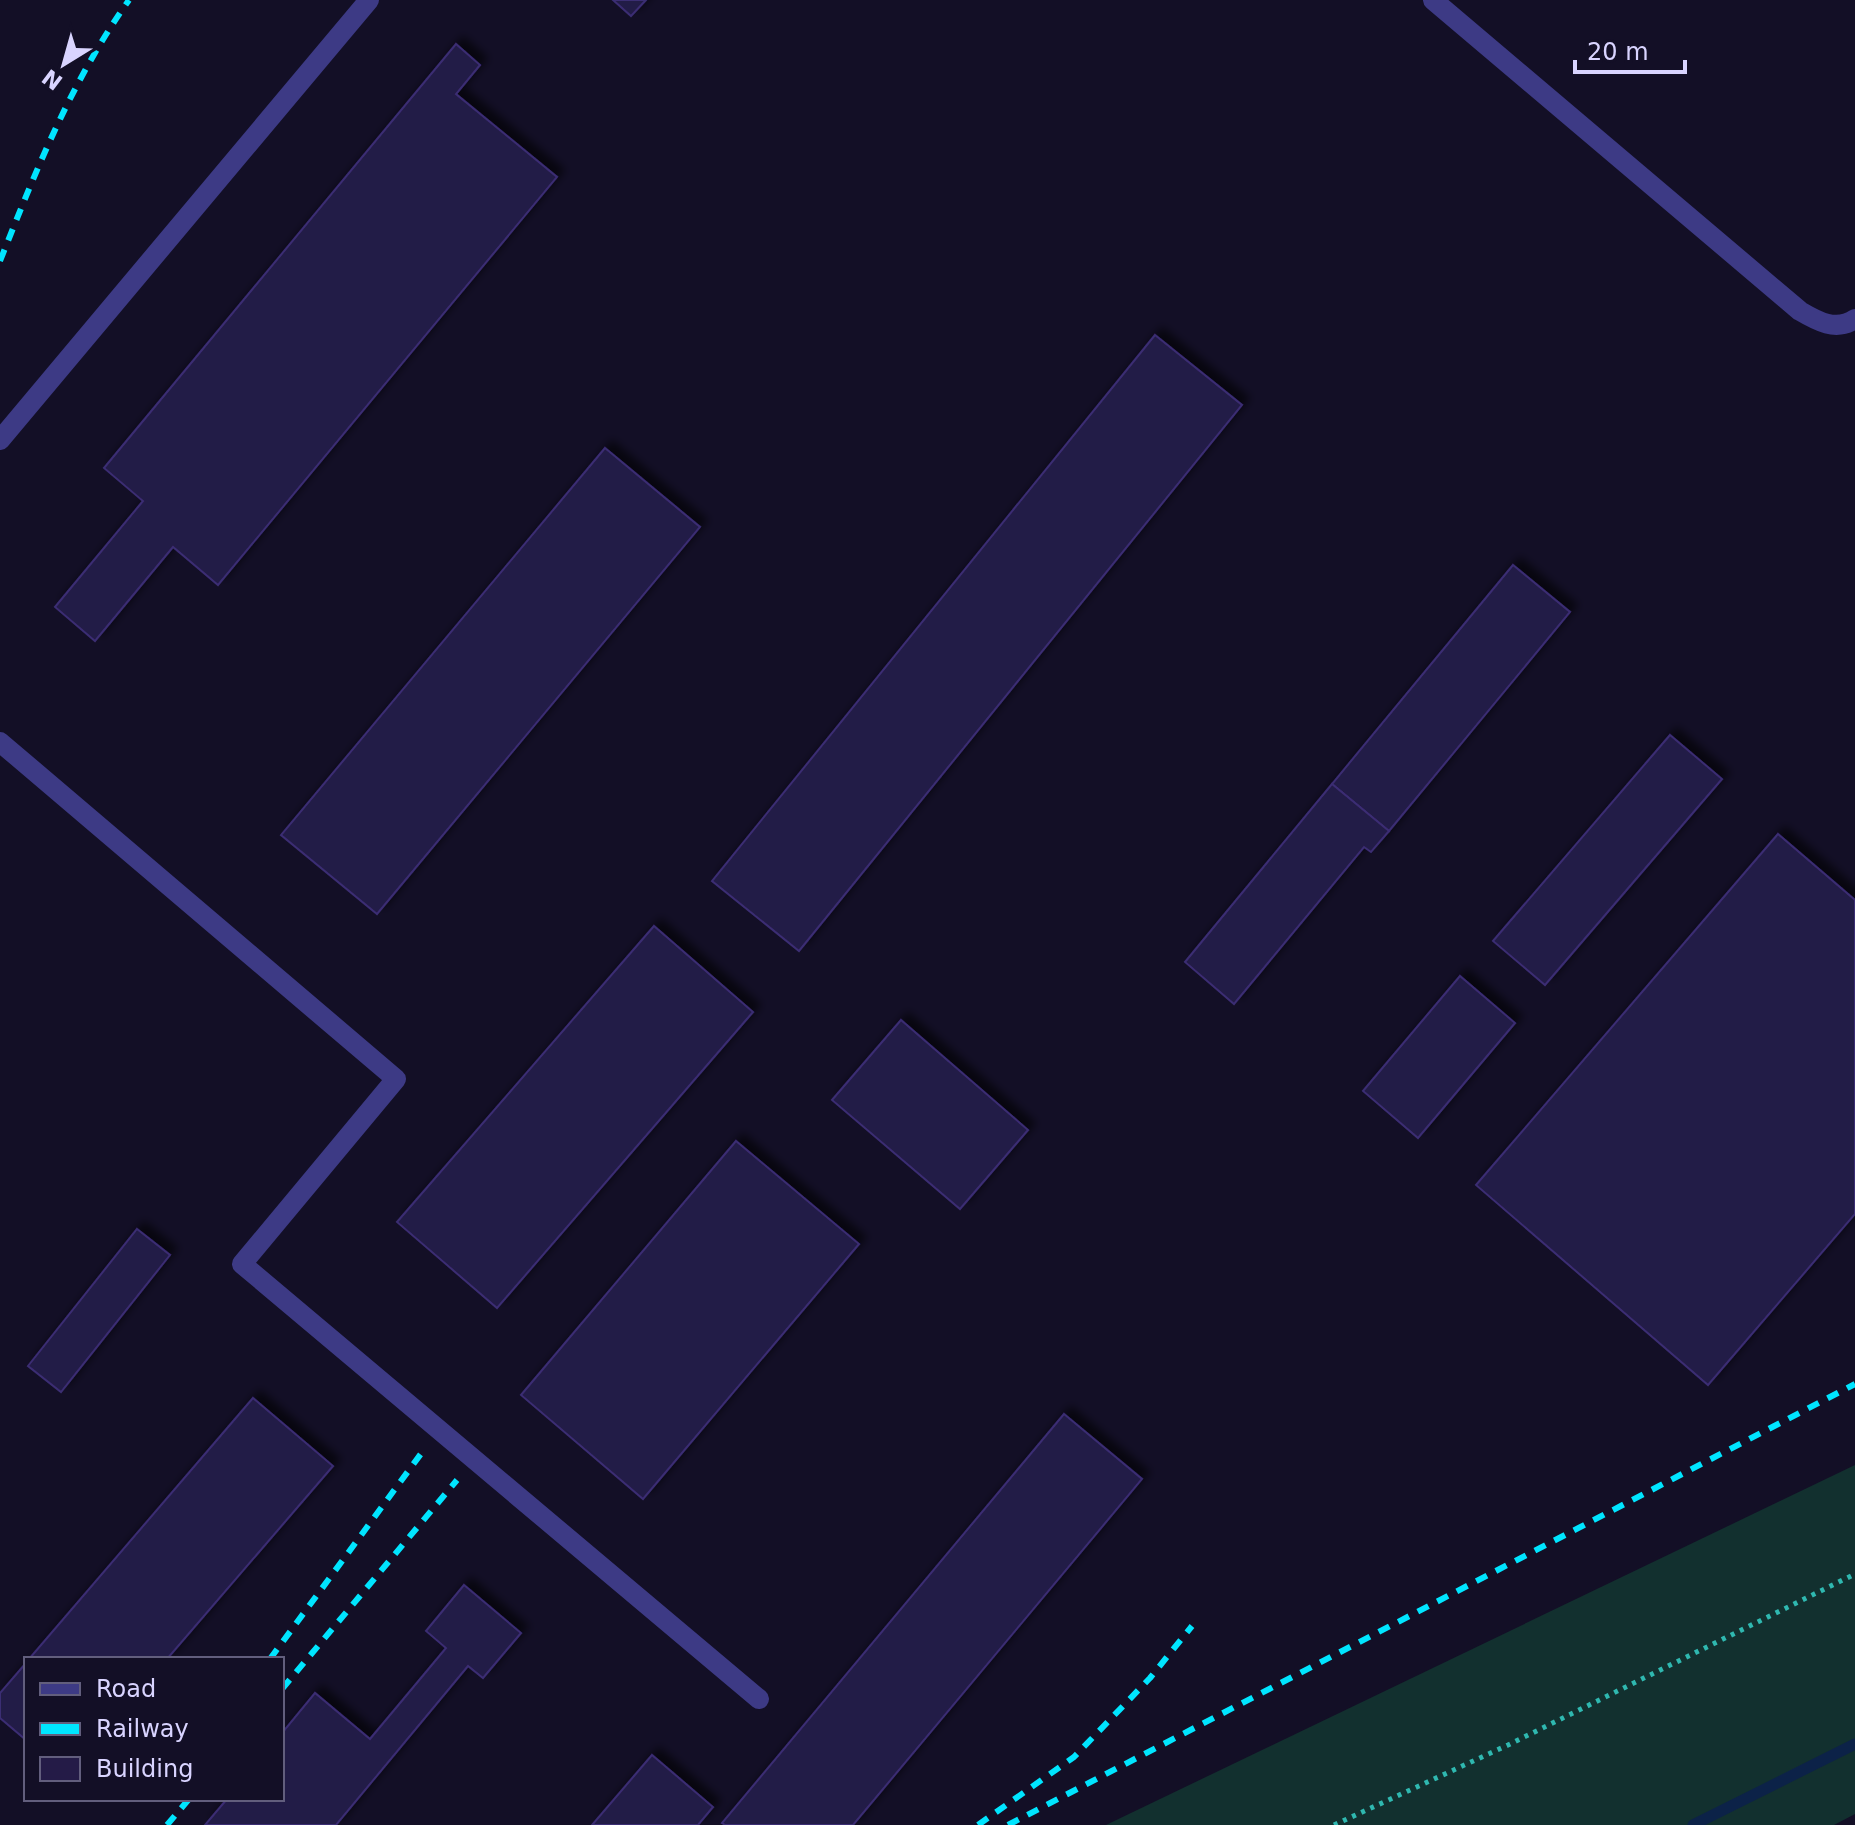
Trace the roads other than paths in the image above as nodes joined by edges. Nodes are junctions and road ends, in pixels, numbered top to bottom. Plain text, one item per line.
1 (369, 0) edge
2 (1433, 0) edge
3 (1855, 319) edge
4 (0, 440) edge
5 (0, 742) edge
6 (759, 1699) dead end

1 - 4 lane
2 - 3 lane
5 - 6 lane

